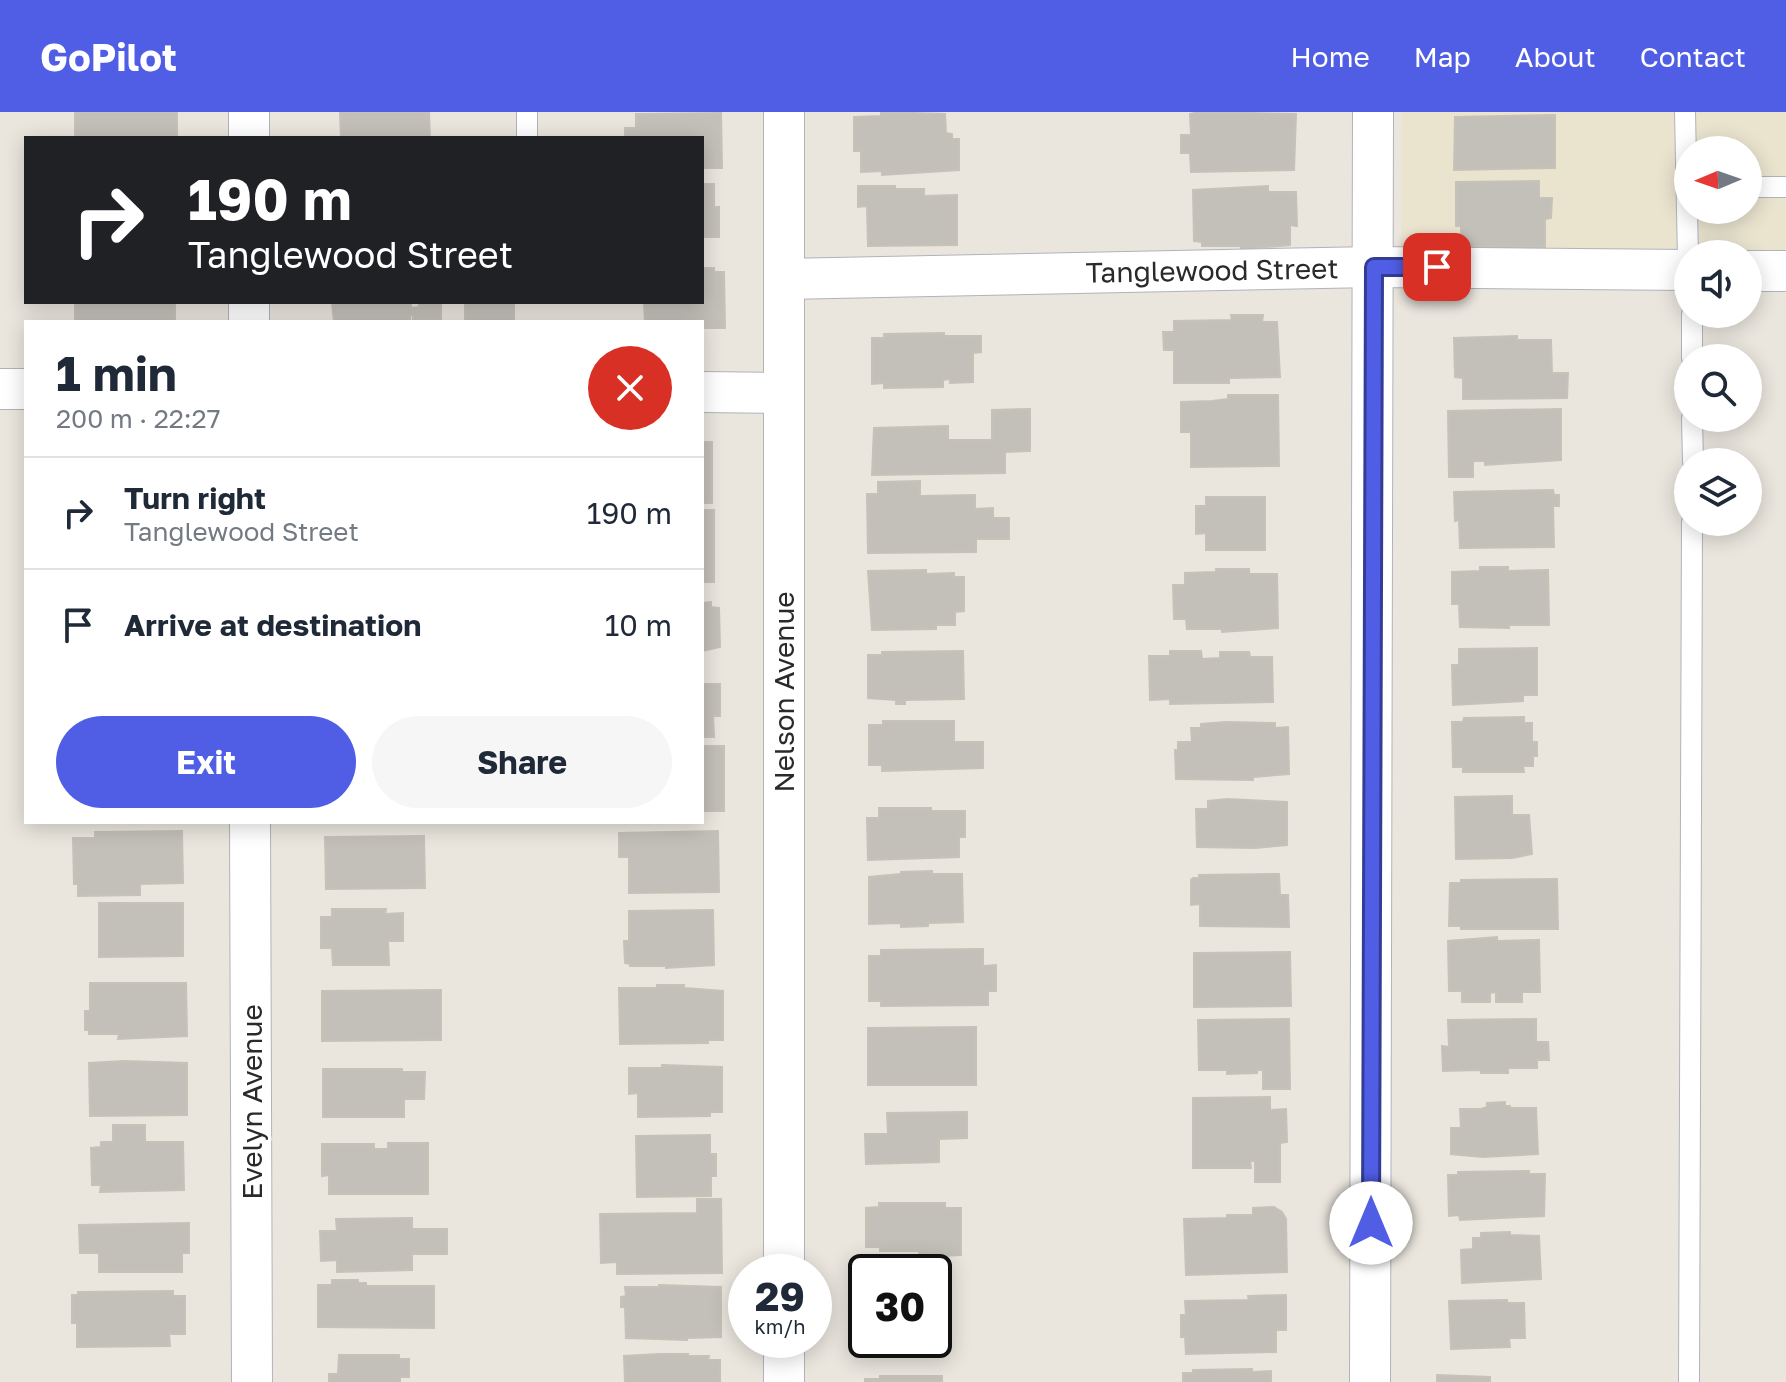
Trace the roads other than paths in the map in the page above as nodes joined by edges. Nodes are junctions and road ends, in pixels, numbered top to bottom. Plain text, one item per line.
1 (249, 112) edge
2 (527, 112) edge
3 (784, 112) edge
4 (1373, 112) edge
5 (1685, 112) edge
6 (249, 136) edge
7 (527, 136) edge
8 (1686, 136) edge
9 (1762, 187) edge
10 (1786, 187) edge
11 (1374, 267) junction
12 (1674, 270) edge
13 (1762, 271) edge
14 (1786, 271) edge
15 (784, 279) junction
16 (0, 389) edge
17 (24, 389) edge
18 (704, 392) edge
19 (783, 393) junction
20 (1692, 536) edge
21 (250, 824) edge
22 (784, 1254) edge
23 (784, 1358) edge
24 (252, 1382) edge
25 (784, 1382) edge
26 (1370, 1382) edge
27 (1689, 1382) edge

1 - 6 street
2 - 7 lane
3 - 15 street, Nelson Avenue
4 - 11 street
5 - 8 lane
9 - 10 lane
11 - 12 street, Tanglewood Street
11 - 15 street, Tanglewood Street
11 - 26 street
13 - 14 street
15 - 19 street, Nelson Avenue
16 - 17 street
18 - 19 street
19 - 22 street, Nelson Avenue
20 - 27 lane
21 - 24 street, Evelyn Avenue
23 - 25 street

